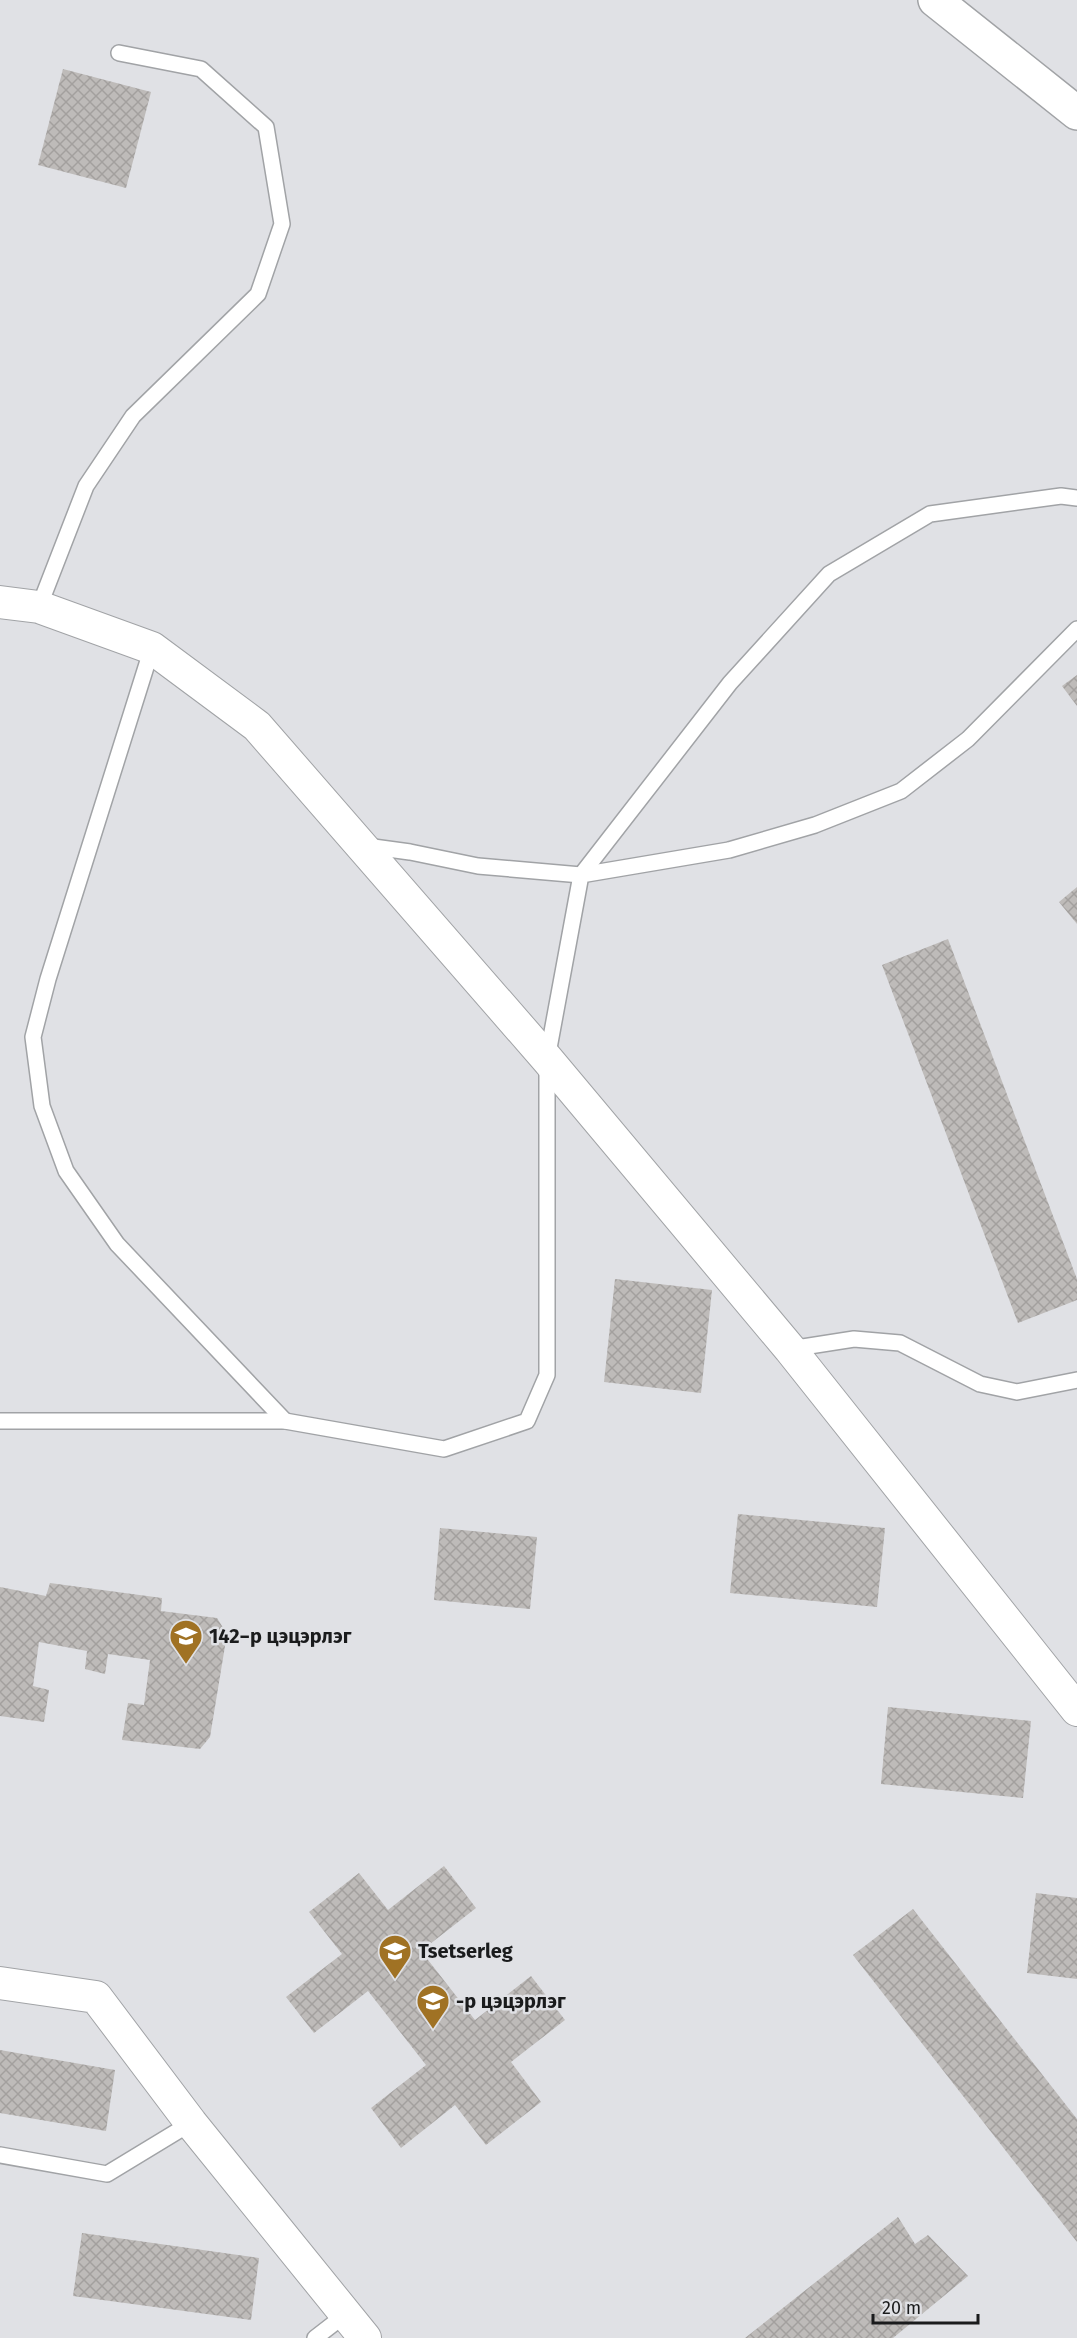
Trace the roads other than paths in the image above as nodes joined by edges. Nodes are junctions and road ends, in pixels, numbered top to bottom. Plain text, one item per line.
1 (935, 0) edge
2 (119, 53) dead end
3 (1077, 113) edge
4 (1077, 498) edge
5 (0, 602) edge
6 (39, 607) junction
7 (1077, 628) edge
8 (152, 648) junction
9 (361, 845) junction
10 (581, 875) junction
11 (546, 1059) junction
12 (790, 1349) junction
13 (1077, 1380) edge
14 (0, 1421) edge
15 (285, 1421) junction
16 (1077, 1710) edge
17 (0, 1983) edge
18 (191, 2123) junction
19 (0, 2155) edge
20 (346, 2314) junction
21 (315, 2338) edge
22 (365, 2338) edge

1 - 3 main road
2 - 6 lane
4 - 10 lane
5 - 6 street
6 - 8 street
7 - 10 lane
8 - 9 street
8 - 15 lane
9 - 10 lane
9 - 11 street
10 - 11 lane
11 - 12 street
11 - 15 lane
12 - 13 lane
12 - 16 street
14 - 15 lane
17 - 18 street
18 - 19 lane
18 - 20 street
20 - 21 lane
20 - 22 street

